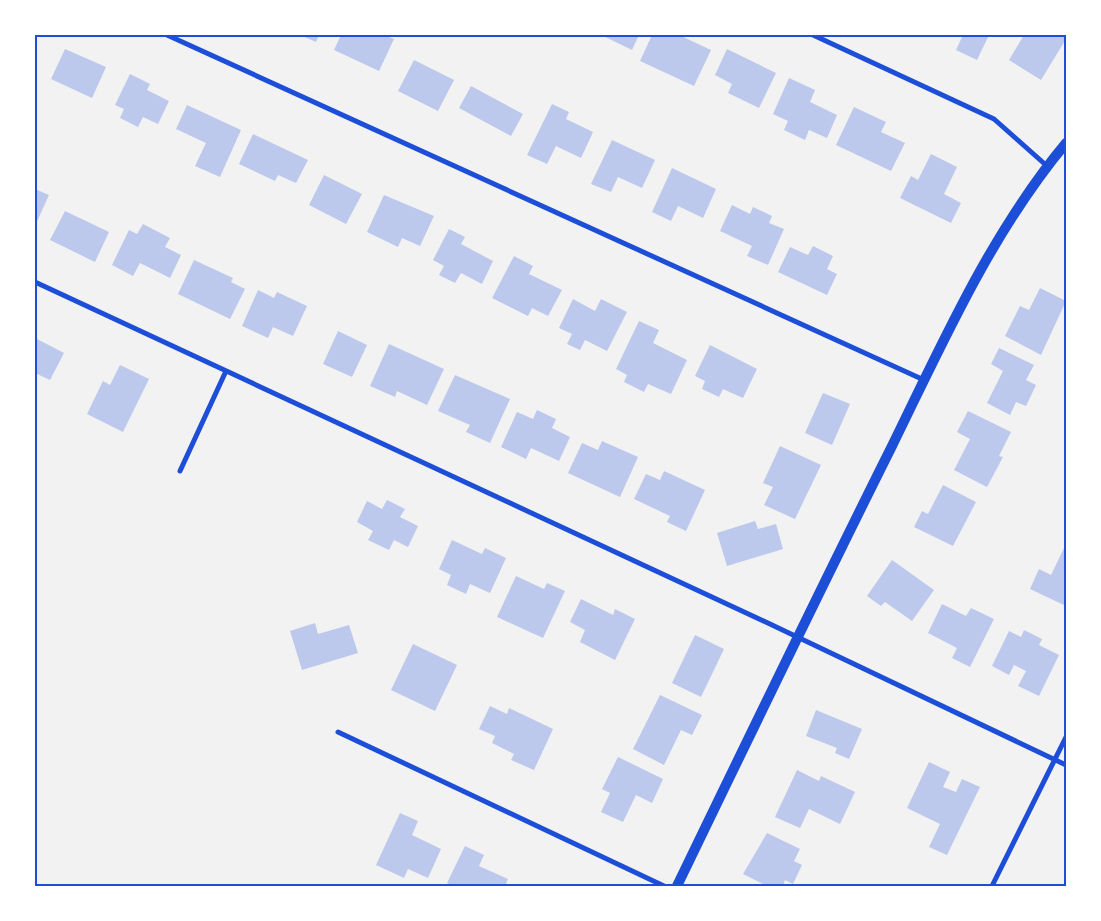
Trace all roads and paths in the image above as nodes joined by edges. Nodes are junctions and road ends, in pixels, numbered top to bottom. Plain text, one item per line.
1 (167, 35) edge
2 (813, 35) edge
3 (1066, 144) edge
4 (1047, 166) junction
5 (35, 282) edge
6 (226, 371) junction
7 (925, 380) junction
8 (180, 471) dead end
9 (797, 637) junction
10 (338, 732) dead end
11 (1066, 738) edge
12 (1055, 760) junction
13 (1066, 765) edge
14 (664, 886) edge
15 (676, 886) edge
16 (992, 886) edge

1 - 7 street
2 - 4 street
3 - 4 main road
4 - 7 main road
5 - 6 street
6 - 8 street
6 - 9 street
7 - 9 main road
9 - 12 street
9 - 15 main road
10 - 14 street
11 - 12 street
12 - 13 street
12 - 16 street

